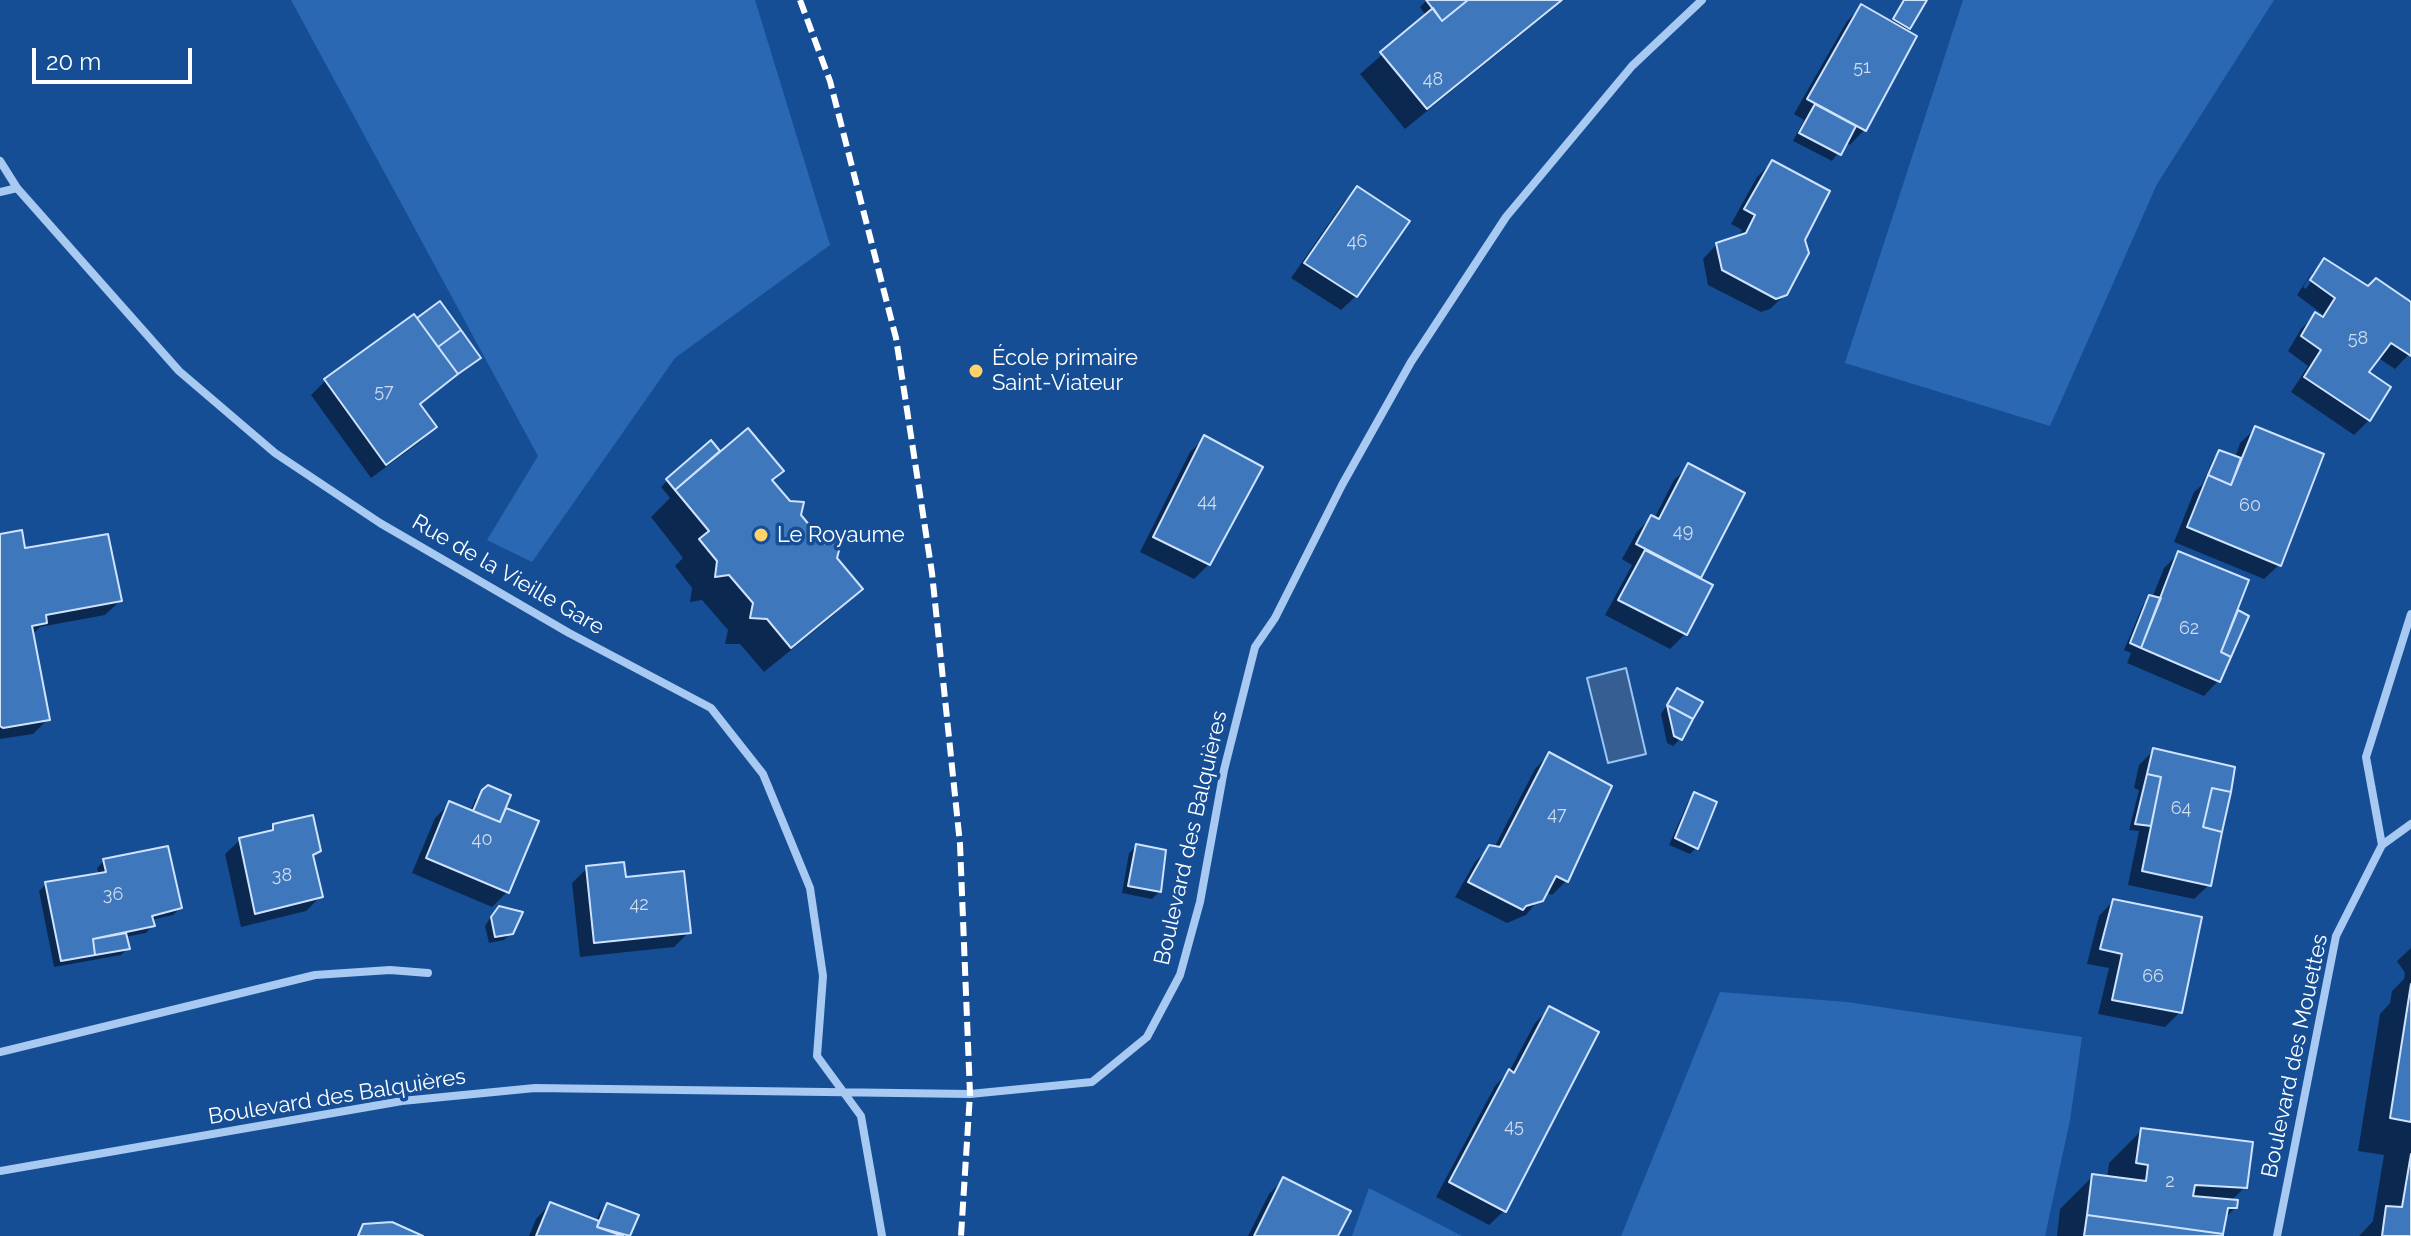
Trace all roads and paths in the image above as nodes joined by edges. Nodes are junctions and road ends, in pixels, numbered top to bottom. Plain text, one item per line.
1 (1702, 0) edge
2 (0, 161) edge
3 (17, 188) junction
4 (0, 192) edge
5 (2411, 614) edge
6 (2411, 824) edge
7 (2382, 845) junction
8 (428, 973) dead end
9 (0, 1052) edge
10 (844, 1092) junction
11 (0, 1171) edge
12 (882, 1236) edge
13 (2277, 1236) edge

1 - 10 street, Boulevard des Balquières
2 - 3 street, Rue de la Vieille Gare
3 - 4 street
3 - 10 street, Rue de la Vieille Gare
5 - 7 street
6 - 7 street
7 - 13 street, Boulevard des Mouettes
8 - 9 street
10 - 11 street, Boulevard des Balquières
10 - 12 street, Rue de la Vieille Gare

